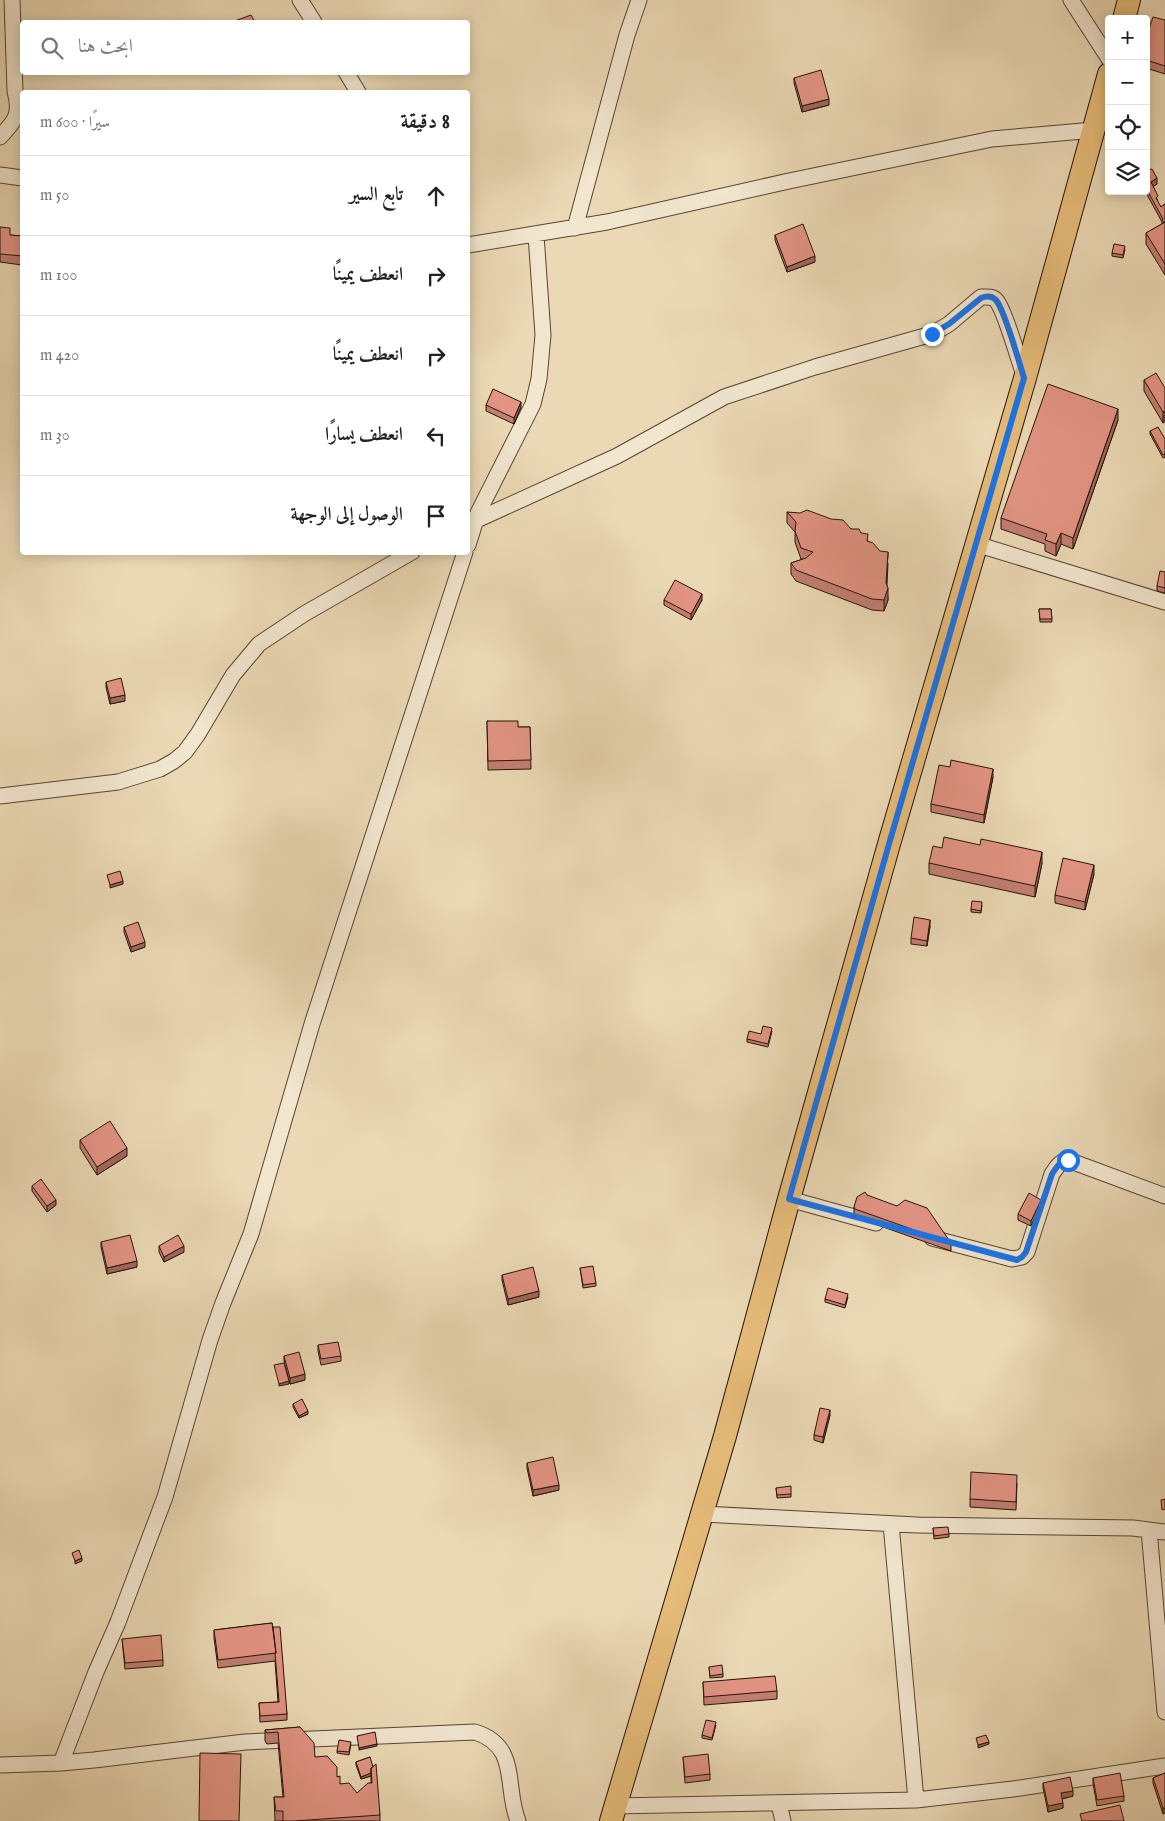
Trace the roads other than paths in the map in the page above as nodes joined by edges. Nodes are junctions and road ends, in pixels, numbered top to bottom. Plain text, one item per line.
1 (12, 0) edge
2 (300, 0) edge
3 (639, 0) edge
4 (1071, 0) edge
5 (1129, 0) edge
6 (1125, 15) edge
7 (313, 20) edge
8 (1105, 53) edge
9 (348, 75) edge
10 (1105, 89) edge
11 (357, 90) edge
12 (1094, 130) junction
13 (0, 137) edge
14 (0, 175) edge
15 (20, 178) edge
16 (576, 228) junction
17 (536, 235) junction
18 (470, 245) edge
19 (1024, 378) junction
20 (471, 522) edge
21 (976, 544) junction
22 (407, 555) edge
23 (464, 555) edge
24 (1165, 602) edge
25 (0, 796) edge
26 (1165, 1196) edge
27 (789, 1199) junction
28 (891, 1227) edge
29 (919, 1234) edge
30 (703, 1514) junction
31 (891, 1524) junction
32 (1149, 1530) junction
33 (1165, 1532) edge
34 (1165, 1712) edge
35 (61, 1763) junction
36 (0, 1765) edge
37 (1165, 1766) edge
38 (916, 1800) junction
39 (779, 1804) junction
40 (614, 1814) edge
41 (518, 1821) edge
42 (783, 1821) edge

1 - 13 street
2 - 7 street
3 - 16 street
4 - 8 street
5 - 6 main road
9 - 11 street
10 - 12 main road
12 - 16 street
12 - 19 main road
14 - 15 street
16 - 17 street
17 - 18 street
17 - 20 street
19 - 20 street
19 - 21 main road
21 - 24 street
21 - 27 main road
22 - 25 street
23 - 35 street
26 - 29 street
27 - 28 street
27 - 30 main road
30 - 31 street
30 - 40 main road
31 - 32 street
31 - 38 street
32 - 33 street
32 - 34 street
35 - 36 street
35 - 41 street
37 - 38 street
38 - 39 street
39 - 40 street
39 - 42 street

